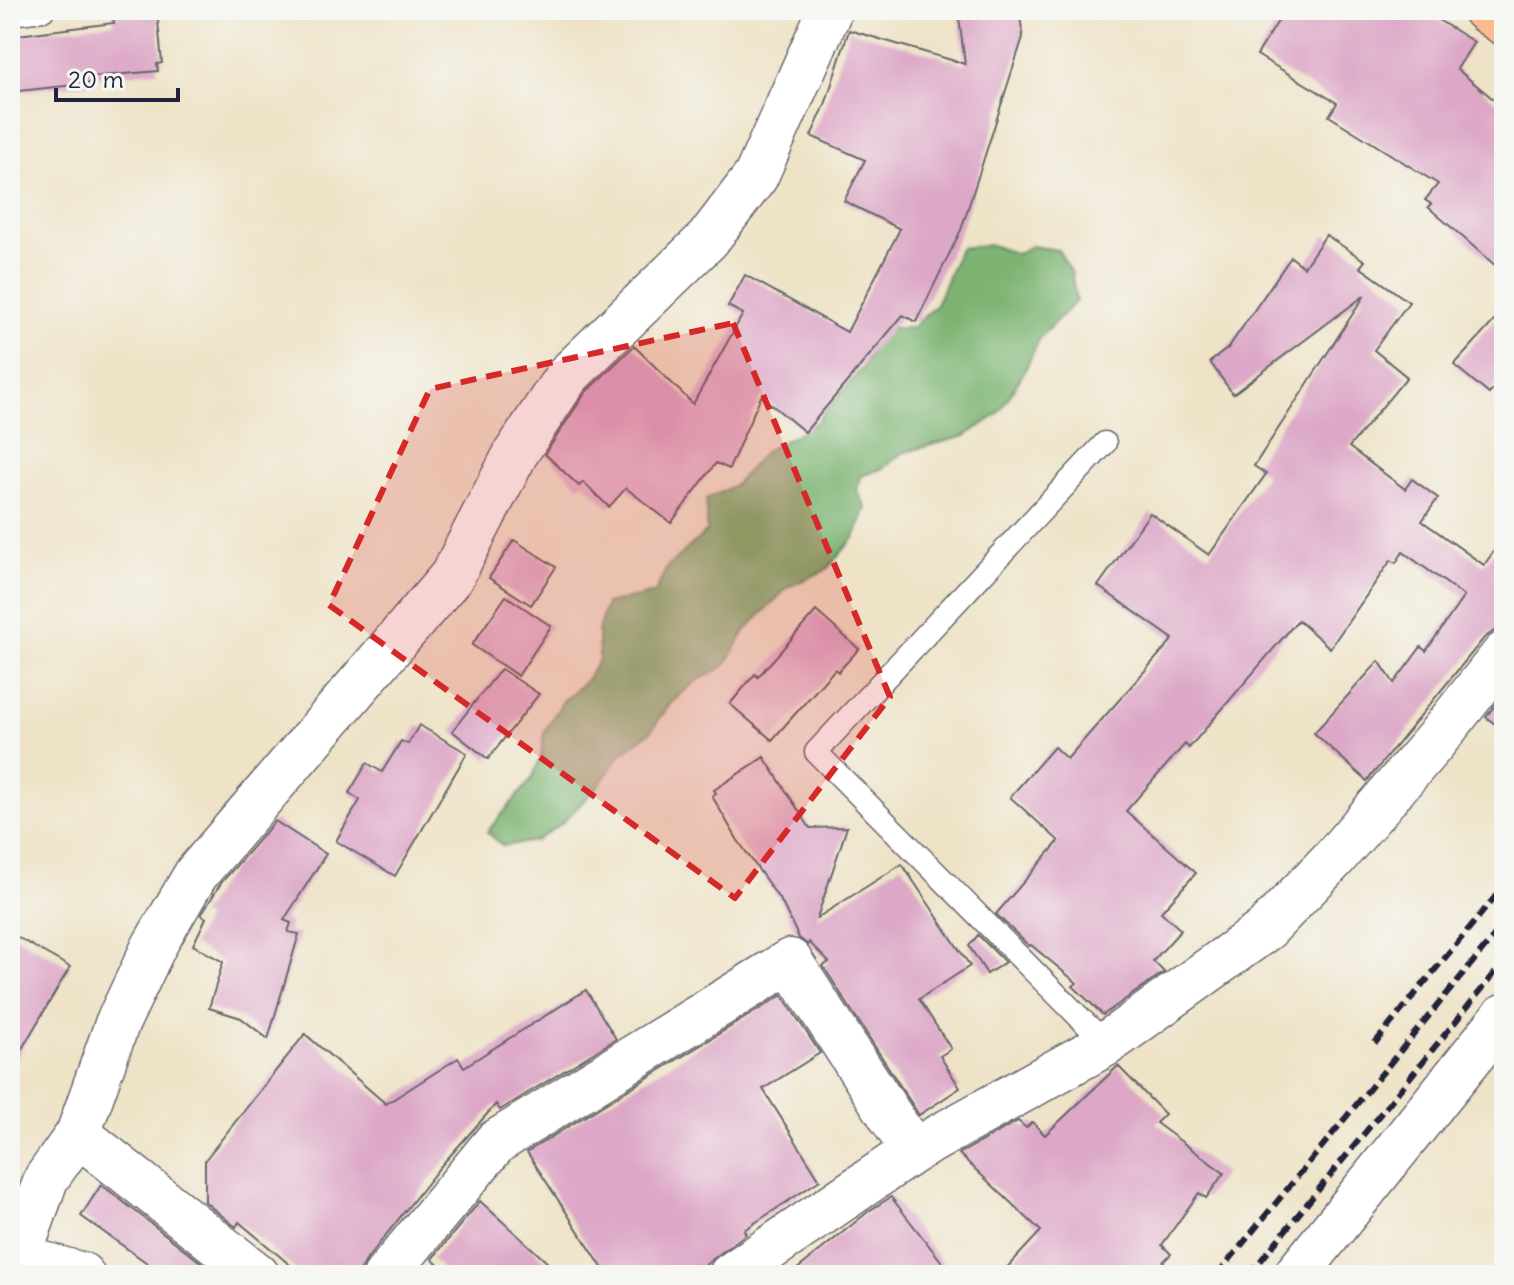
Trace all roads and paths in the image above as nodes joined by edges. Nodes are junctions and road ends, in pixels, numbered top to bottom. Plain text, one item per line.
1 (43, 10) edge
2 (830, 10) edge
3 (1485, 10) edge
4 (10, 14) edge
5 (1504, 23) edge
6 (1105, 443) dead end
7 (1504, 654) edge
8 (1504, 1016) edge
9 (1106, 1044) junction
10 (78, 1134) junction
11 (913, 1151) junction
12 (28, 1174) edge
13 (15, 1261) edge
14 (82, 1275) edge
15 (257, 1275) edge
16 (386, 1275) edge
17 (731, 1275) edge
18 (1296, 1275) edge

1 - 4 lane
2 - 10 street
3 - 5 main road
6 - 9 lane
7 - 9 street
8 - 18 street
9 - 11 street
10 - 12 street
10 - 15 street
11 - 16 street
11 - 17 street
12 - 13 street
13 - 14 street

